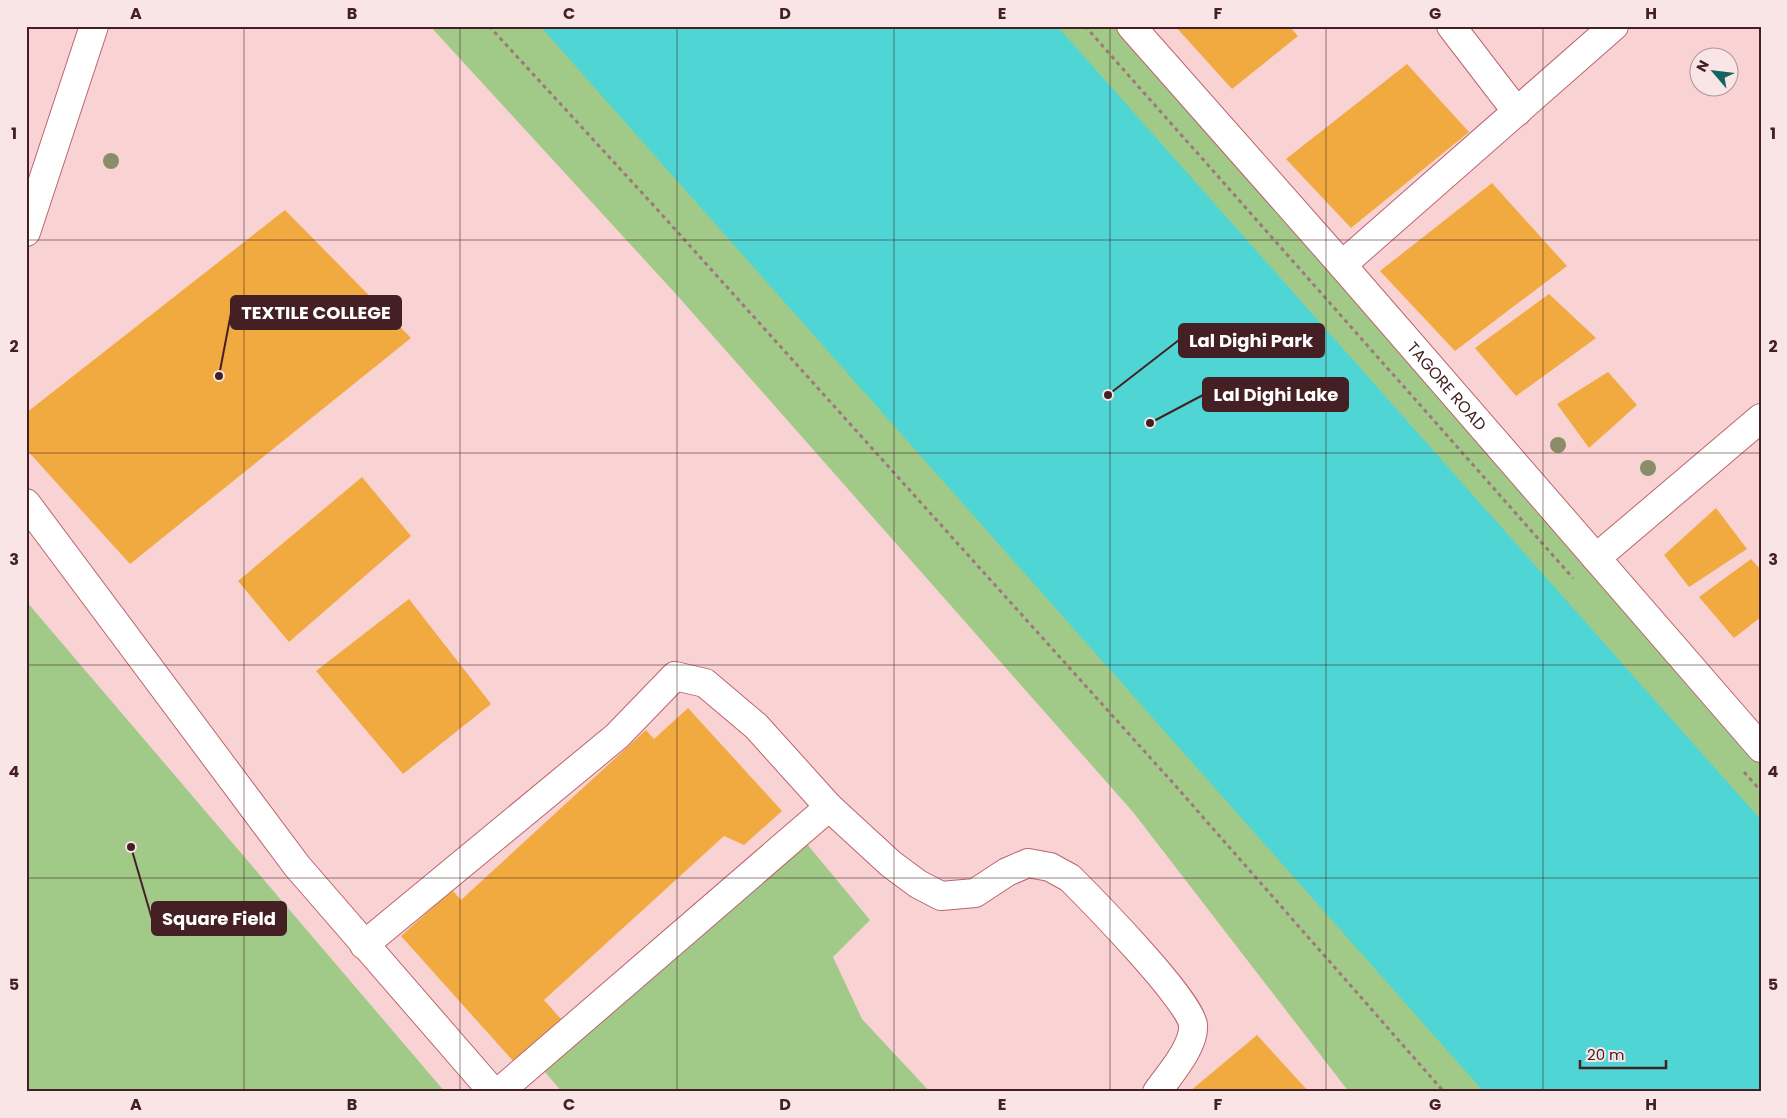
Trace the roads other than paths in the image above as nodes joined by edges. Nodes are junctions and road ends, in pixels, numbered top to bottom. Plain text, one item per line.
1 (94, 26) edge
2 (1131, 26) edge
3 (1451, 26) edge
4 (1614, 26) edge
5 (1517, 112) junction
6 (26, 232) edge
7 (1342, 265) junction
8 (1761, 418) edge
9 (26, 504) edge
10 (1596, 558) junction
11 (1761, 748) edge
12 (829, 806) junction
13 (364, 945) junction
14 (493, 1092) edge
15 (499, 1092) edge
16 (1157, 1092) edge

1 - 6 street
2 - 7 street, TAGORE ROAD
3 - 5 street
4 - 5 street
5 - 7 street
7 - 10 street, TAGORE ROAD
8 - 10 street
9 - 13 street
10 - 11 street, TAGORE ROAD
12 - 13 street
12 - 15 street
12 - 16 street
13 - 14 street

